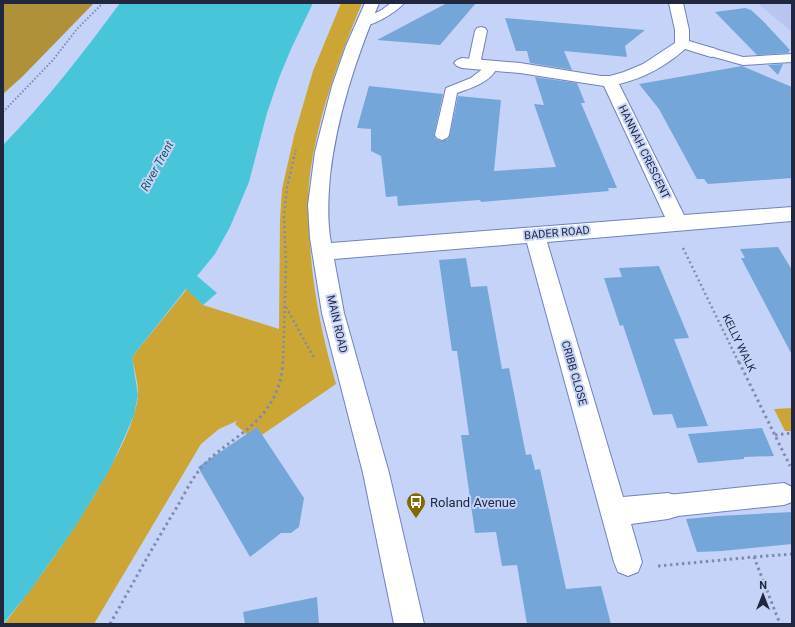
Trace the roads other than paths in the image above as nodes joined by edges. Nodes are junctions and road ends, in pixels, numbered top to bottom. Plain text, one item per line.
1 (372, 3) edge
2 (398, 3) edge
3 (676, 3) edge
4 (364, 23) junction
5 (481, 32) dead end
6 (682, 44) junction
7 (711, 52) joint
8 (792, 58) edge
9 (468, 63) joint
10 (490, 73) junction
11 (610, 81) junction
12 (442, 135) dead end
13 (792, 214) edge
14 (675, 224) junction
15 (535, 235) junction
16 (322, 252) junction
17 (784, 494) dead end
18 (668, 506) joint
19 (613, 512) junction
20 (628, 562) road end
21 (409, 624) edge

1 - 4 street, MAIN ROAD
2 - 4 lane
3 - 6 street
4 - 16 street, MAIN ROAD
5 - 9 lane
6 - 7 street
6 - 11 street
7 - 8 lane
9 - 10 street
10 - 11 street
10 - 12 lane
11 - 14 street, HANNAH CRESCENT
13 - 14 street, BADER ROAD
14 - 15 street, BADER ROAD
15 - 16 street, BADER ROAD
15 - 19 street, CRIBB CLOSE
16 - 21 street, MAIN ROAD
17 - 18 lane
18 - 19 street
19 - 20 street, CRIBB CLOSE

